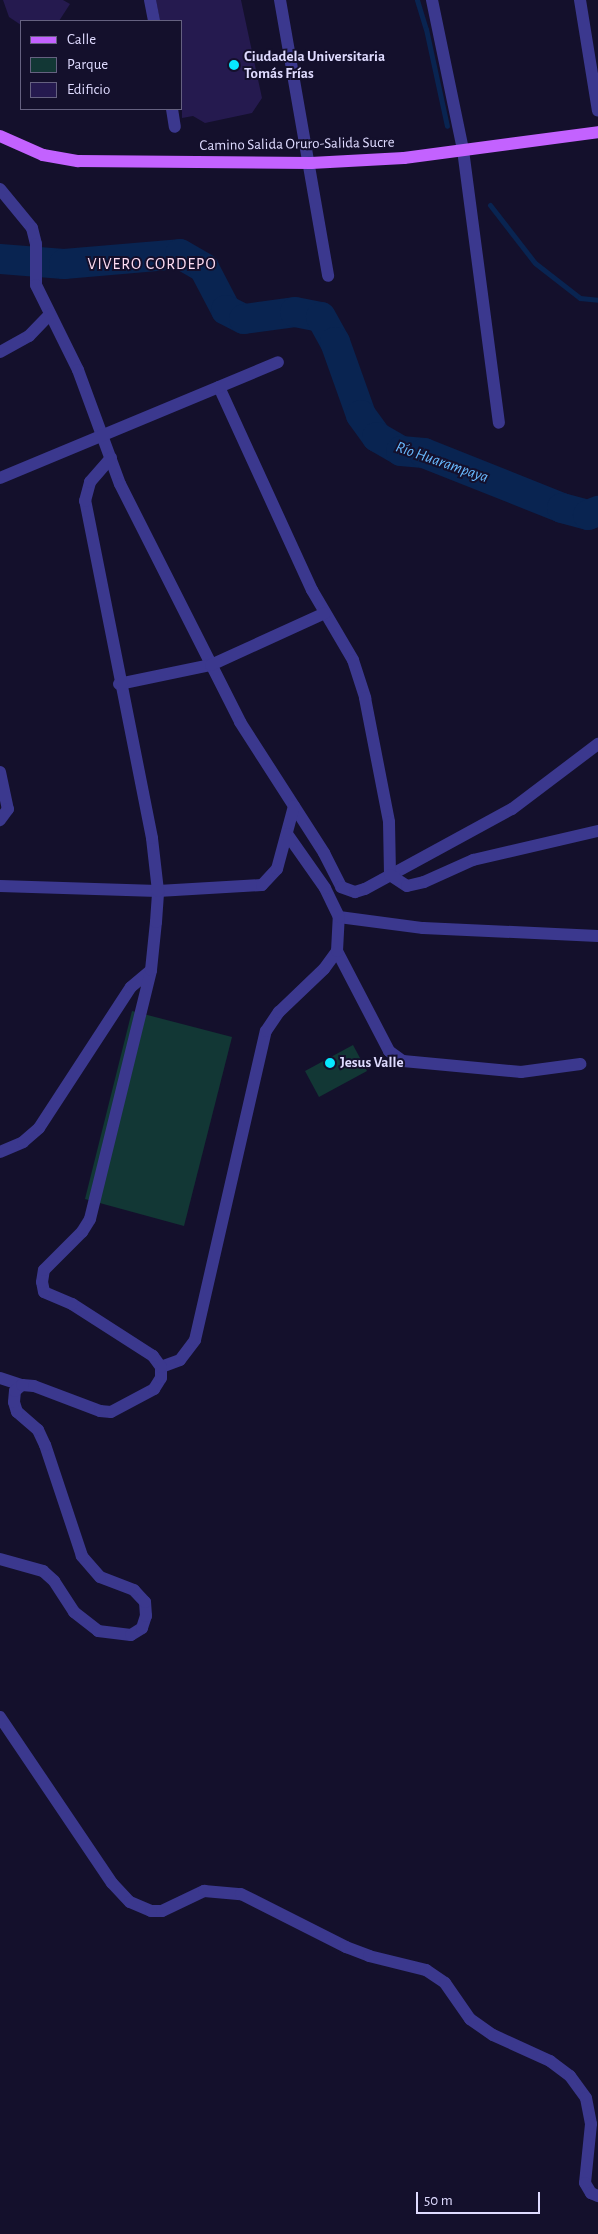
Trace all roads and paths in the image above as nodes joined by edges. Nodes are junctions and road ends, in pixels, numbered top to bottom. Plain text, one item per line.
1 (150, 0) edge
2 (280, 0) edge
3 (432, 0) edge
4 (580, 0) edge
5 (154, 20) edge
6 (172, 110) edge
7 (598, 111) edge
8 (175, 127) dead end
9 (598, 132) edge
10 (0, 136) edge
11 (463, 150) junction
12 (311, 163) junction
13 (0, 189) edge
14 (328, 276) dead end
15 (50, 314) junction
16 (0, 352) edge
17 (278, 362) dead end
18 (219, 387) junction
19 (499, 424) dead end
20 (103, 435) junction
21 (111, 458) junction
22 (0, 478) edge
23 (325, 613) junction
24 (212, 665) junction
25 (119, 684) junction
26 (598, 744) edge
27 (0, 772) edge
28 (294, 806) junction
29 (0, 820) edge
30 (598, 831) edge
31 (286, 834) junction
32 (390, 875) junction
33 (0, 886) edge
34 (158, 891) junction
35 (340, 917) junction
36 (598, 936) edge
37 (337, 951) junction
38 (151, 970) junction
39 (580, 1064) dead end
40 (0, 1152) edge
41 (161, 1367) junction
42 (0, 1378) edge
43 (22, 1385) junction
44 (0, 1559) edge
45 (0, 1717) edge
46 (598, 2196) edge

1 - 5 street
2 - 12 street
3 - 11 street
4 - 7 street
6 - 8 street
9 - 11 main road, Camino Salida Oruro-Salida Sucre
10 - 12 main road, Camino Salida Oruro-Salida Sucre
11 - 12 main road, Camino Salida Oruro-Salida Sucre
11 - 19 street
12 - 14 street
13 - 15 street
15 - 16 street
15 - 20 street
17 - 18 street
18 - 20 street
18 - 23 street
20 - 21 street
20 - 22 street
21 - 24 street
21 - 25 street
23 - 24 street
23 - 32 street
24 - 25 street
24 - 28 street
25 - 34 street
26 - 32 street
27 - 29 street
28 - 31 street
28 - 32 street
30 - 32 street
31 - 34 street
31 - 35 street
33 - 34 street
34 - 38 street
35 - 36 street
35 - 37 street
37 - 39 street
37 - 41 street
38 - 40 street
38 - 41 street
41 - 43 street
42 - 43 street
43 - 44 street
45 - 46 street

